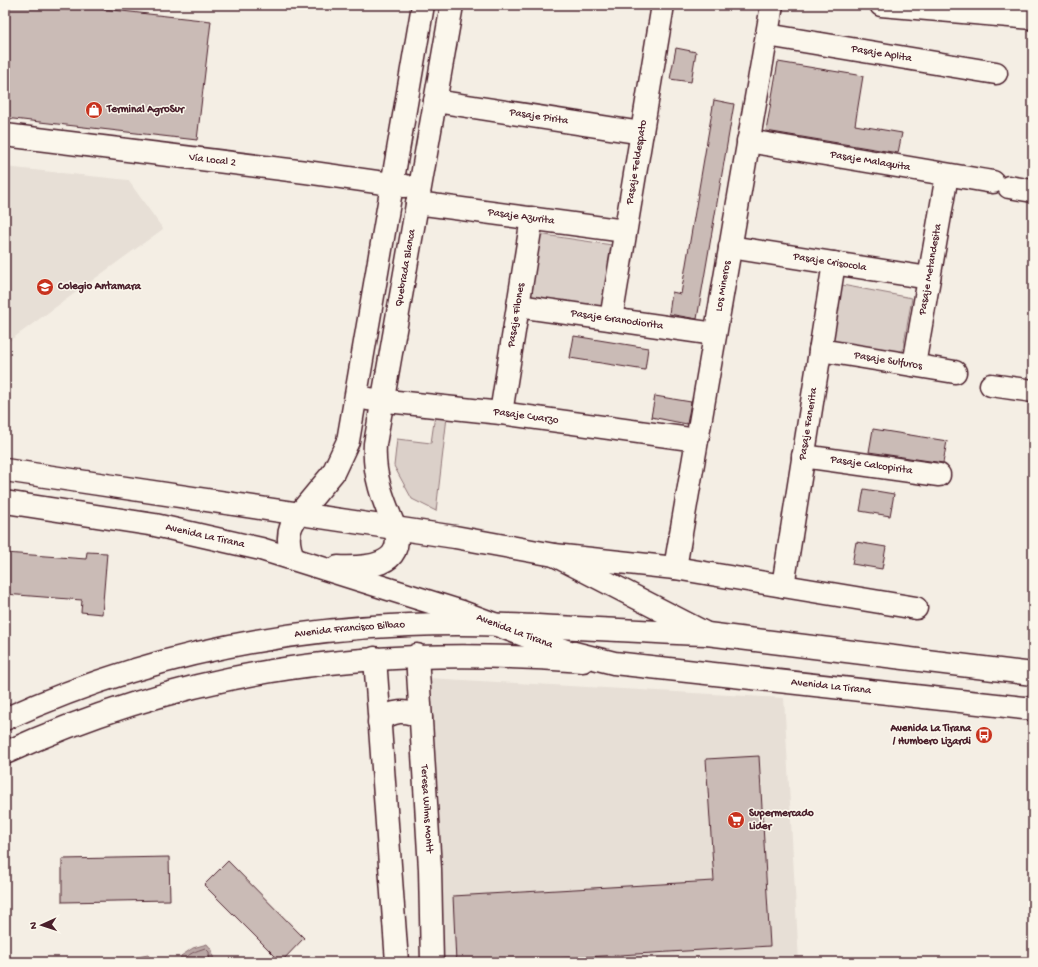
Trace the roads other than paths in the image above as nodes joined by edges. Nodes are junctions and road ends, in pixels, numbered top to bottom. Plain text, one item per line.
1 (423, 5) edge
2 (452, 5) edge
3 (663, 5) edge
4 (772, 5) edge
5 (882, 5) edge
6 (1033, 18) edge
7 (767, 35) junction
8 (996, 73) dead end
9 (435, 101) junction
10 (642, 132) junction
11 (5, 135) edge
12 (748, 141) junction
13 (947, 175) junction
14 (391, 183) junction
15 (1033, 191) edge
16 (418, 196) junction
17 (532, 218) junction
18 (625, 231) junction
19 (730, 247) junction
20 (834, 263) junction
21 (929, 278) junction
22 (518, 306) junction
23 (611, 319) junction
24 (715, 334) junction
25 (820, 350) junction
26 (914, 365) junction
27 (956, 372) dead end
28 (991, 385) dead end
29 (1033, 391) edge
30 (355, 397) junction
31 (383, 400) junction
32 (501, 413) junction
33 (697, 440) junction
34 (803, 456) junction
35 (5, 470) edge
36 (939, 475) dead end
37 (5, 502) edge
38 (299, 514) junction
39 (395, 528) junction
40 (554, 555) junction
41 (294, 559) junction
42 (317, 566) junction
43 (675, 568) junction
44 (783, 586) junction
45 (916, 608) dead end
46 (500, 626) junction
47 (707, 634) junction
48 (417, 656) junction
49 (375, 658) junction
50 (614, 663) junction
51 (1033, 674) edge
52 (1033, 708) edge
53 (420, 718) junction
54 (5, 719) edge
55 (380, 722) junction
56 (5, 752) edge
57 (397, 962) edge
58 (432, 962) edge

1 - 14 main road
2 - 9 main road, Quebrada Blanca
3 - 10 main road, Pasaje Feldespato
4 - 7 main road, Los Mineros
5 - 6 main road
7 - 8 main road, Pasaje Aplita
7 - 12 main road, Los Mineros
9 - 10 main road, Pasaje Pirita
9 - 16 main road, Quebrada Blanca
10 - 18 main road, Pasaje Feldespato
11 - 14 main road, Vía Local 2
12 - 13 main road, Pasaje Malaquita
12 - 19 main road, Los Mineros
13 - 15 main road, Pasaje Malaquita
13 - 21 main road, Pasaje Metandesita
14 - 16 main road, Vía Local 2
14 - 30 main road
16 - 17 main road, Pasaje Azurita
16 - 31 main road, Quebrada Blanca
17 - 18 main road, Pasaje Azurita
17 - 22 main road, Pasaje Filones
18 - 23 main road, Pasaje Feldespato
19 - 20 main road, Pasaje Crisocola
19 - 24 main road, Los Mineros
20 - 21 main road, Pasaje Crisocola
20 - 25 main road, Pasaje Fanerita
21 - 26 main road, Pasaje Metandesita
22 - 23 main road, Pasaje Granodiorita
22 - 32 main road, Pasaje Filones
23 - 24 main road, Pasaje Granodiorita
24 - 33 main road, Los Mineros
25 - 26 main road, Pasaje Sulfuros
25 - 34 main road, Pasaje Fanerita
26 - 27 main road, Pasaje Sulfuros
28 - 29 main road
30 - 31 main road, Pasaje Cuarzo
30 - 38 main road
31 - 32 main road, Pasaje Cuarzo
31 - 39 main road, Quebrada Blanca
32 - 33 main road, Pasaje Cuarzo
33 - 43 main road, Los Mineros
34 - 36 main road, Pasaje Calcopirita
34 - 44 main road, Pasaje Fanerita
35 - 38 main road
37 - 41 main road, Avenida La Tirana
38 - 39 main road
38 - 41 main road
39 - 40 main road
39 - 42 main road
40 - 43 main road
40 - 47 main road
41 - 42 main road, Avenida La Tirana
42 - 46 main road, Avenida La Tirana
43 - 44 main road
44 - 45 main road
46 - 47 main road, Avenida Francisco Bilbao
46 - 50 main road, Avenida La Tirana
46 - 54 main road, Avenida Francisco Bilbao
47 - 51 main road
48 - 49 main road
48 - 50 main road
48 - 53 main road, Teresa Wilms Montt
49 - 55 main road
49 - 56 main road
50 - 52 main road, Avenida La Tirana
53 - 55 main road
53 - 58 main road, Teresa Wilms Montt
55 - 57 main road

